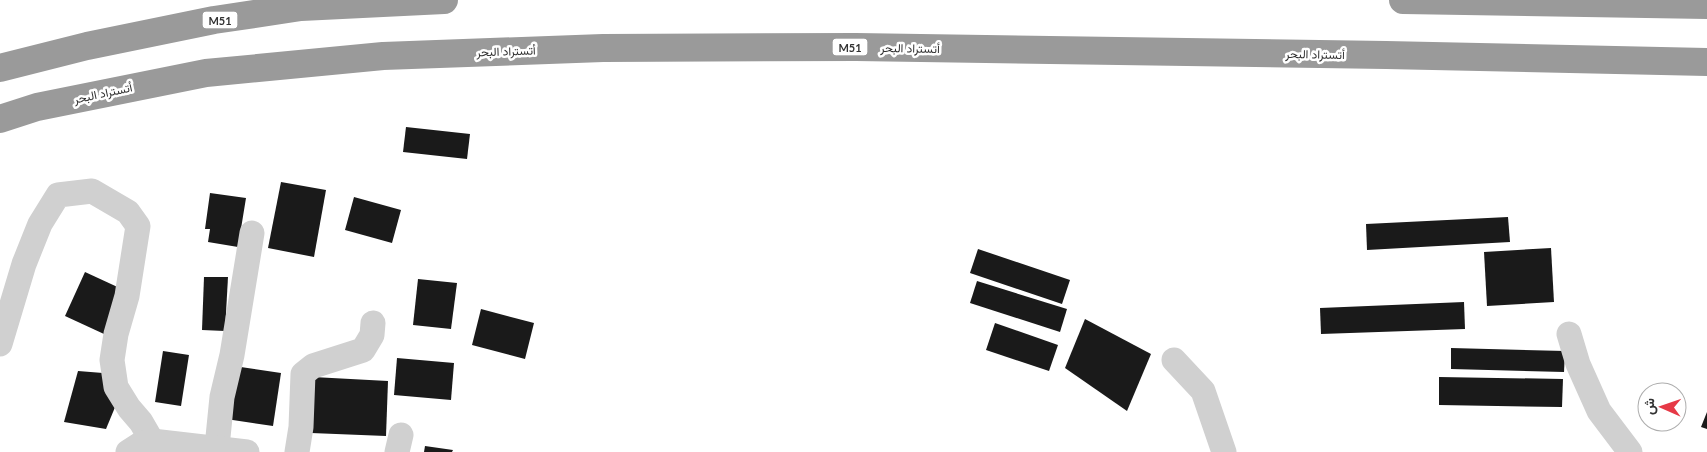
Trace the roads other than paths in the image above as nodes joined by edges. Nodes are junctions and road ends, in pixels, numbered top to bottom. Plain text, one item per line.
1 (444, 0) edge
2 (1403, 0) edge
3 (1707, 4) edge
4 (1707, 62) edge
5 (0, 68) edge
6 (0, 119) edge
7 (252, 232) dead end
8 (373, 323) dead end
9 (1569, 334) dead end
10 (0, 344) edge
11 (1174, 360) dead end
12 (152, 441) junction
13 (217, 447) junction
14 (128, 452) edge
15 (247, 452) edge
16 (297, 452) edge
17 (1224, 452) edge
18 (1630, 452) edge

1 - 5 highway, M51
2 - 3 highway
4 - 6 highway, أتستراد البحر / M51
7 - 13 street
8 - 16 street
9 - 18 street
10 - 12 street
11 - 17 street
12 - 13 street
12 - 14 street
13 - 15 street

